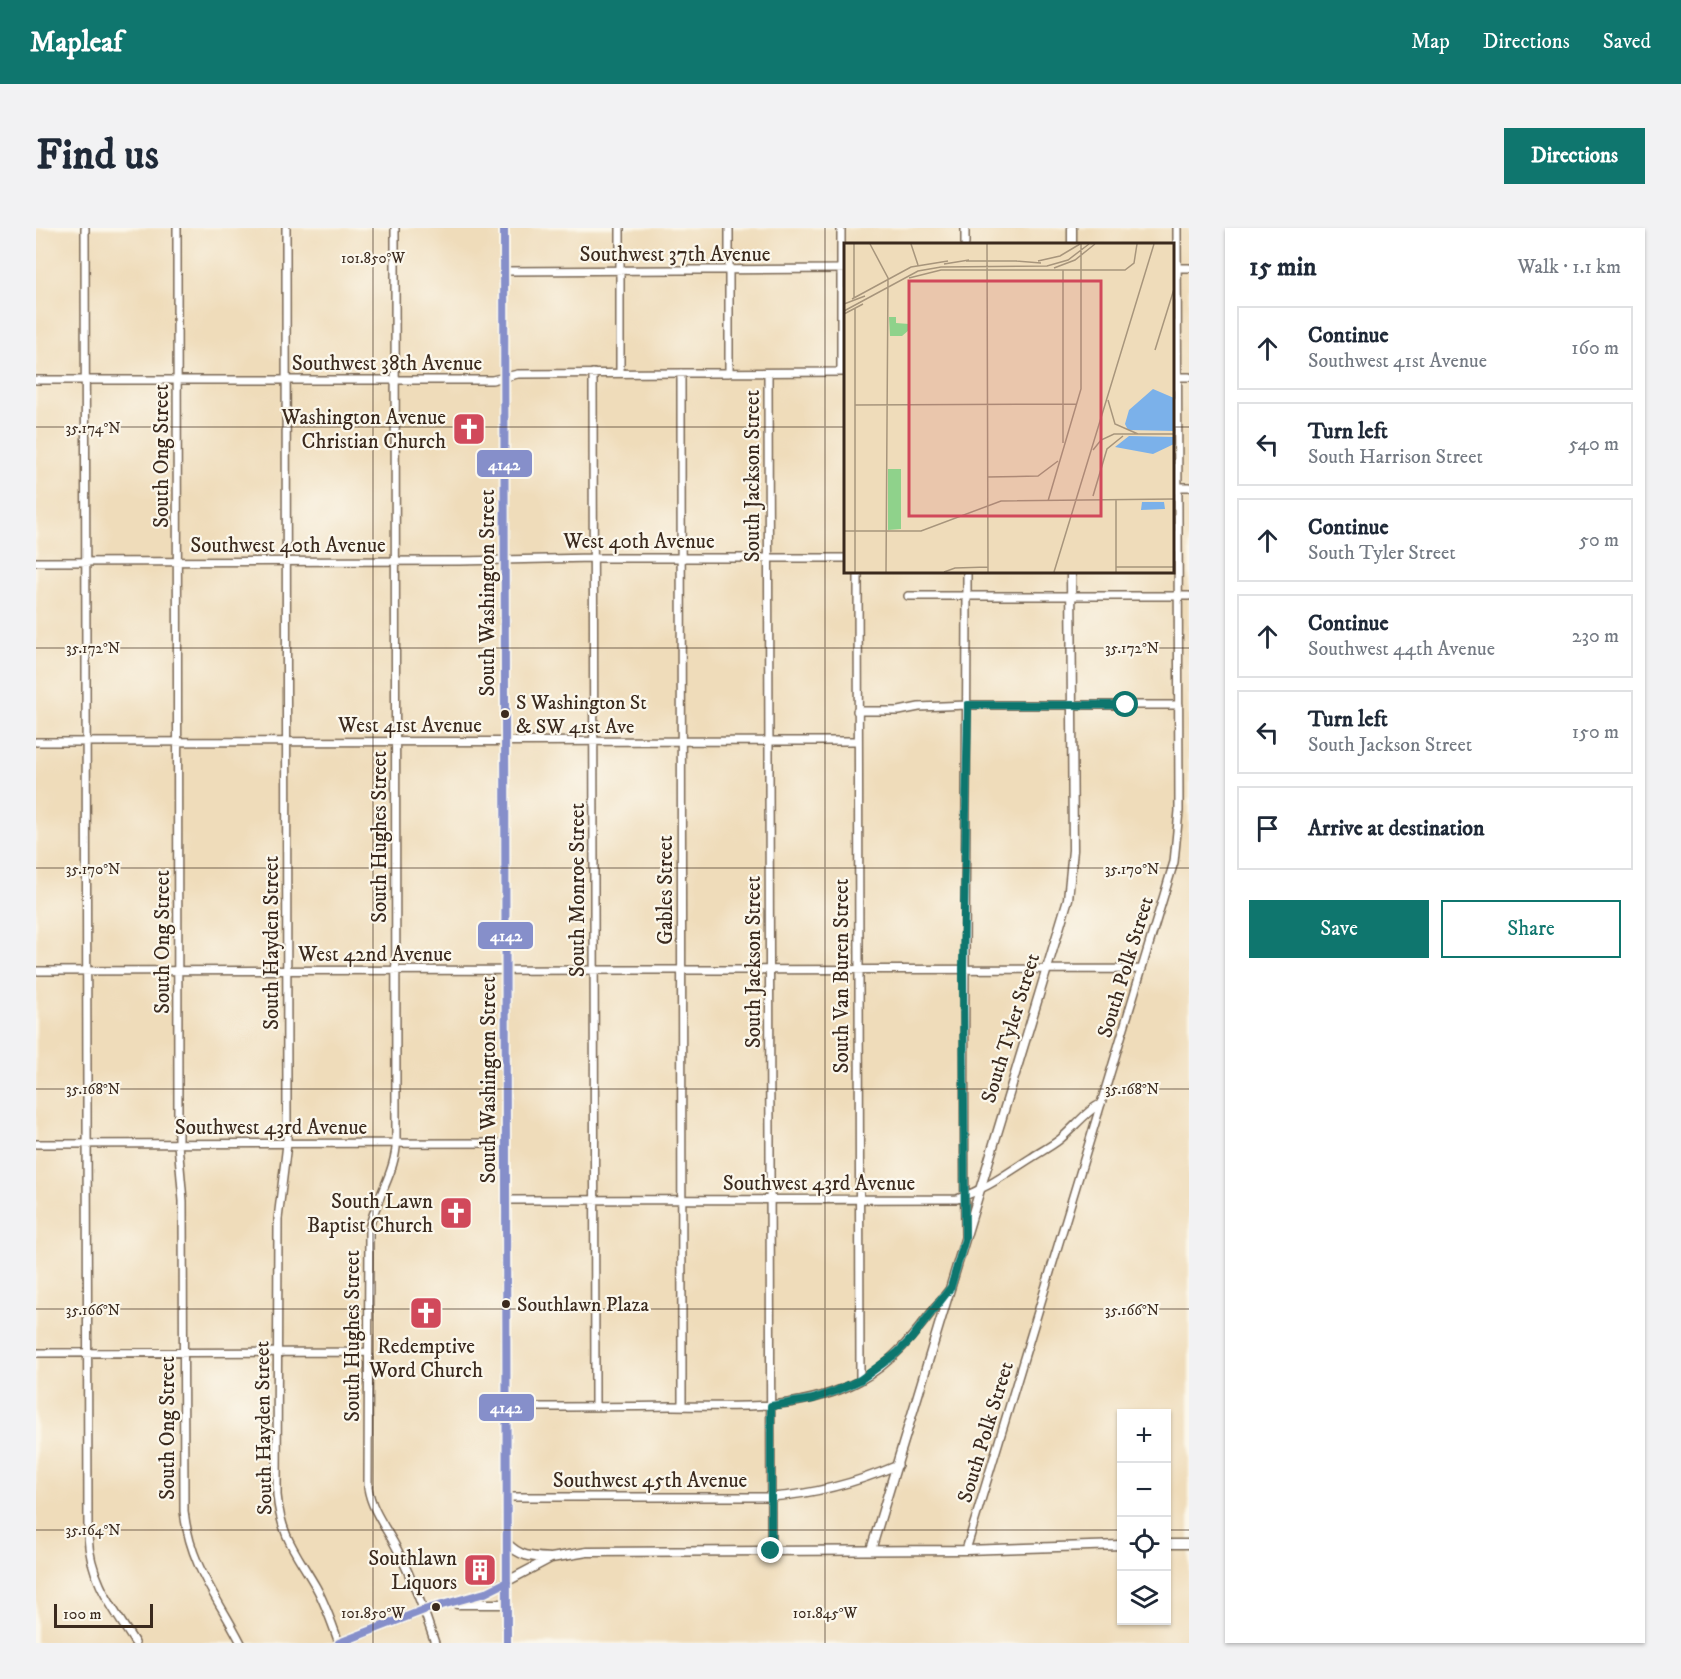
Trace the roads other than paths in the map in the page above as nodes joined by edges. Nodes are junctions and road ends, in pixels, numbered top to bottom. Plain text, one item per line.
1 (85, 228) edge
2 (177, 228) edge
3 (286, 228) edge
4 (395, 228) edge
5 (504, 228) edge
6 (620, 228) edge
7 (729, 228) edge
8 (841, 228) edge
9 (1177, 228) edge
10 (1175, 268) edge
11 (1189, 268) edge
12 (843, 269) edge
13 (620, 270) junction
14 (729, 270) junction
15 (504, 271) junction
16 (843, 372) edge
17 (593, 373) junction
18 (620, 373) junction
19 (681, 373) junction
20 (729, 373) junction
21 (768, 373) junction
22 (505, 377) junction
23 (1175, 377) edge
24 (1189, 377) edge
25 (36, 380) edge
26 (86, 380) junction
27 (177, 380) junction
28 (286, 380) junction
29 (395, 380) junction
30 (1175, 487) edge
31 (1189, 487) edge
32 (593, 558) junction
33 (681, 558) junction
34 (769, 558) junction
35 (844, 558) edge
36 (504, 560) junction
37 (36, 562) edge
38 (86, 562) junction
39 (177, 562) junction
40 (286, 562) junction
41 (395, 562) junction
42 (858, 573) edge
43 (967, 573) edge
44 (1071, 573) edge
45 (908, 596) dead end
46 (967, 596) junction
47 (1178, 596) junction
48 (1189, 596) edge
49 (1071, 597) junction
50 (968, 705) junction
51 (1073, 705) junction
52 (1179, 705) junction
53 (857, 711) junction
54 (286, 741) junction
55 (396, 741) junction
56 (681, 741) junction
57 (857, 741) junction
58 (36, 742) edge
59 (87, 742) junction
60 (178, 742) junction
61 (505, 742) junction
62 (594, 742) junction
63 (769, 742) junction
64 (1047, 968) junction
65 (682, 969) junction
66 (770, 969) junction
67 (857, 969) junction
68 (963, 969) junction
69 (1142, 969) junction
70 (396, 970) junction
71 (594, 970) junction
72 (36, 971) edge
73 (87, 971) junction
74 (178, 971) junction
75 (288, 971) junction
76 (506, 971) junction
77 (1101, 1104) junction
78 (396, 1143) junction
79 (506, 1143) junction
80 (36, 1144) edge
81 (87, 1144) junction
82 (178, 1144) junction
83 (287, 1144) junction
84 (979, 1191) junction
85 (964, 1196) junction
86 (770, 1199) junction
87 (859, 1199) junction
88 (506, 1200) junction
89 (594, 1200) junction
90 (682, 1200) junction
91 (965, 1239) junction
92 (951, 1287) junction
93 (184, 1352) junction
94 (278, 1352) junction
95 (368, 1352) junction
96 (36, 1353) edge
97 (87, 1353) junction
98 (860, 1380) junction
99 (682, 1406) junction
100 (771, 1406) junction
101 (507, 1407) junction
102 (595, 1407) junction
103 (898, 1465) junction
104 (507, 1497) junction
105 (771, 1497) junction
106 (507, 1543) junction
107 (1171, 1544) edge
108 (1189, 1544) edge
109 (1117, 1545) edge
110 (871, 1550) junction
111 (966, 1550) junction
112 (771, 1551) junction
113 (551, 1558) junction
114 (507, 1582) junction
115 (507, 1604) junction
116 (428, 1609) junction
117 (135, 1643) edge
118 (241, 1643) edge
119 (339, 1643) edge
120 (435, 1643) edge
121 (507, 1643) edge

1 - 26 street
2 - 27 street, South Ong Street
3 - 28 street, South Hayden Street
4 - 29 street, South Hughes Street
5 - 15 main road, South Washington Street
6 - 13 street
7 - 14 street, South Jackson Street
8 - 12 street
9 - 10 street, South Polk Street
10 - 11 street
10 - 23 street, South Polk Street
12 - 14 street, Southwest 37th Avenue
12 - 16 street
13 - 14 street, Southwest 37th Avenue
13 - 15 street, Southwest 37th Avenue
13 - 18 street
14 - 20 street, South Jackson Street
15 - 22 main road, South Washington Street
16 - 21 street, Southwest 38th Avenue
17 - 18 street, Southwest 38th Avenue
17 - 22 street, Southwest 38th Avenue
17 - 32 street, South Monroe Street
18 - 19 street, Southwest 38th Avenue
19 - 20 street, Southwest 38th Avenue
19 - 33 street, Gables Street
20 - 21 street, Southwest 38th Avenue
21 - 34 street, South Jackson Street
22 - 29 street, Southwest 38th Avenue
22 - 36 main road, South Washington Street
23 - 24 street
23 - 30 street, South Polk Street
25 - 26 street, Southwest 38th Avenue
26 - 27 street, Southwest 38th Avenue
26 - 38 street
27 - 28 street, Southwest 38th Avenue
27 - 39 street, South Ong Street
28 - 29 street, Southwest 38th Avenue
28 - 40 street, South Hayden Street
29 - 41 street, South Hughes Street
30 - 31 street
30 - 47 street, South Polk Street
32 - 33 street, West 40th Avenue
32 - 36 street, West 40th Avenue
32 - 62 street, South Monroe Street
33 - 34 street, West 40th Avenue
33 - 56 street, Gables Street
34 - 35 street, West 40th Avenue
34 - 63 street, South Jackson Street
36 - 41 street, Southwest 40th Avenue
36 - 61 main road, South Washington Street
37 - 38 street, Southwest 40th Avenue
38 - 39 street, Southwest 40th Avenue
38 - 59 street
39 - 40 street, Southwest 40th Avenue
39 - 60 street, South Ong Street
40 - 41 street, Southwest 40th Avenue
40 - 54 street, South Hayden Street
41 - 55 street, South Hughes Street
42 - 53 street, South Van Buren Street
43 - 46 street
44 - 49 main road, South Tyler Street
45 - 46 street
46 - 49 street
46 - 50 street
47 - 48 street
47 - 49 street
47 - 52 street, South Polk Street
49 - 51 main road, South Tyler Street
50 - 51 street
50 - 53 street
50 - 68 street
51 - 52 street
51 - 64 main road, South Tyler Street
52 - 69 street, South Polk Street
53 - 57 street, South Van Buren Street
54 - 55 street, West 41st Avenue
54 - 60 street, West 41st Avenue
54 - 75 street, South Hayden Street
55 - 61 street, West 41st Avenue
55 - 70 street, South Hughes Street
56 - 62 street, West 41st Avenue
56 - 63 street, West 41st Avenue
56 - 65 street, Gables Street
57 - 63 street, West 41st Avenue
57 - 67 street, South Van Buren Street
58 - 59 street, West 41st Avenue
59 - 60 street, West 41st Avenue
59 - 73 street
60 - 74 street, South Ong Street
61 - 62 street, West 41st Avenue
61 - 76 main road, South Washington Street
62 - 71 street, South Monroe Street
63 - 66 street, South Jackson Street
64 - 68 street, West 42nd Avenue
64 - 69 street, West 42nd Avenue
64 - 84 main road, South Tyler Street
65 - 66 street, West 42nd Avenue
65 - 71 street, West 42nd Avenue
65 - 90 street, Gables Street
66 - 67 street, West 42nd Avenue
66 - 86 street, South Jackson Street
67 - 68 street, West 42nd Avenue
67 - 87 street, South Van Buren Street
68 - 85 street
69 - 77 street, South Polk Street
70 - 75 street, West 42nd Avenue
70 - 76 street, West 42nd Avenue
70 - 78 street, South Hughes Street
71 - 76 street, West 42nd Avenue
71 - 89 street, South Monroe Street
72 - 73 street, West 42nd Avenue
73 - 74 street, West 42nd Avenue
73 - 81 street
74 - 75 street, West 42nd Avenue
74 - 82 street, South Ong Street
75 - 83 street, South Hayden Street
76 - 79 main road, South Washington Street
77 - 84 street, Southwest 43rd Avenue
77 - 111 street, South Polk Street
78 - 79 street, Southwest 43rd Avenue
78 - 83 street, Southwest 43rd Avenue
78 - 95 street, South Hughes Street
79 - 88 main road, South Washington Street
80 - 81 street, Southwest 43rd Avenue
81 - 82 street, Southwest 43rd Avenue
81 - 97 street
82 - 83 street, Southwest 43rd Avenue
82 - 93 street, South Ong Street
83 - 94 street, South Hayden Street
84 - 85 street, Southwest 43rd Avenue
84 - 91 main road, South Tyler Street
85 - 87 street, Southwest 43rd Avenue
85 - 91 street
86 - 87 street, Southwest 43rd Avenue
86 - 90 street, Southwest 43rd Avenue
86 - 100 street, South Jackson Street
87 - 98 street, South Van Buren Street
88 - 89 street, Southwest 43rd Avenue
88 - 101 main road, South Washington Street
89 - 90 street, Southwest 43rd Avenue
89 - 102 street, South Monroe Street
90 - 99 street, Gables Street
91 - 92 main road, South Tyler Street
92 - 98 street
92 - 103 main road, South Tyler Street
93 - 94 street
93 - 97 street
93 - 118 street, South Ong Street
94 - 95 street
94 - 119 street, South Hayden Street
95 - 116 street, South Hughes Street
96 - 97 street
97 - 117 street
98 - 100 street
99 - 100 street
99 - 102 street
100 - 105 street, South Jackson Street
101 - 102 street
101 - 104 main road, South Washington Street
103 - 105 street, Southwest 45th Avenue
103 - 110 main road, South Tyler Street
104 - 105 street, Southwest 45th Avenue
104 - 106 main road, South Washington Street
105 - 112 street, South Jackson Street
106 - 113 main road
106 - 114 main road, South Washington Street
107 - 108 main road
109 - 111 main road
110 - 111 main road
110 - 112 main road
112 - 113 main road
113 - 114 main road
114 - 115 main road, South Washington Street
114 - 116 main road
115 - 116 main road
115 - 121 main road, South Washington Street
116 - 119 main road
116 - 120 street, South Hughes Street

